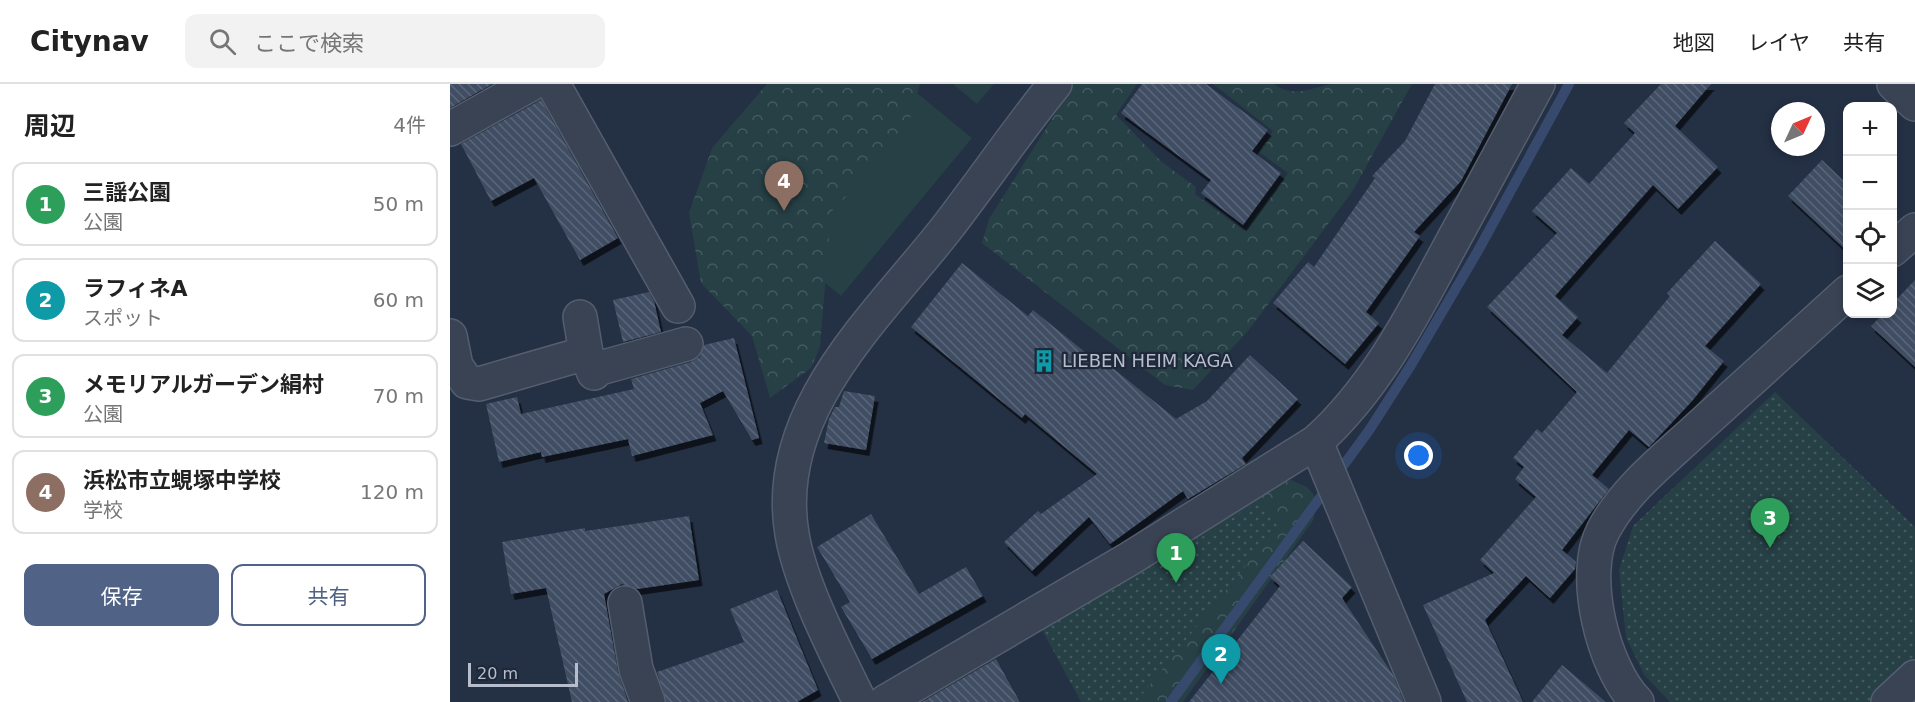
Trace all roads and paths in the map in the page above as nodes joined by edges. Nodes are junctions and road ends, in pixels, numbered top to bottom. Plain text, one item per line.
1 (531, 84) edge
2 (552, 84) edge
3 (1055, 84) edge
4 (1538, 84) edge
5 (1894, 84) edge
6 (1915, 104) edge
7 (450, 129) edge
8 (1915, 230) edge
9 (1897, 246) edge
10 (1843, 297) edge
11 (678, 306) dead end
12 (580, 317) dead end
13 (450, 336) edge
14 (687, 344) dead end
15 (593, 370) junction
16 (1326, 466) junction
17 (625, 603) dead end
18 (1915, 677) edge
19 (648, 702) edge
20 (860, 702) edge
21 (885, 702) edge
22 (1424, 702) edge
23 (1637, 702) edge
24 (1888, 702) edge

1 - 7 street
2 - 11 street
3 - 20 street
4 - 16 street
5 - 6 street
8 - 9 street
10 - 23 street
12 - 15 street
13 - 15 street
14 - 15 street
16 - 21 street
16 - 22 street
17 - 19 street
18 - 24 street

